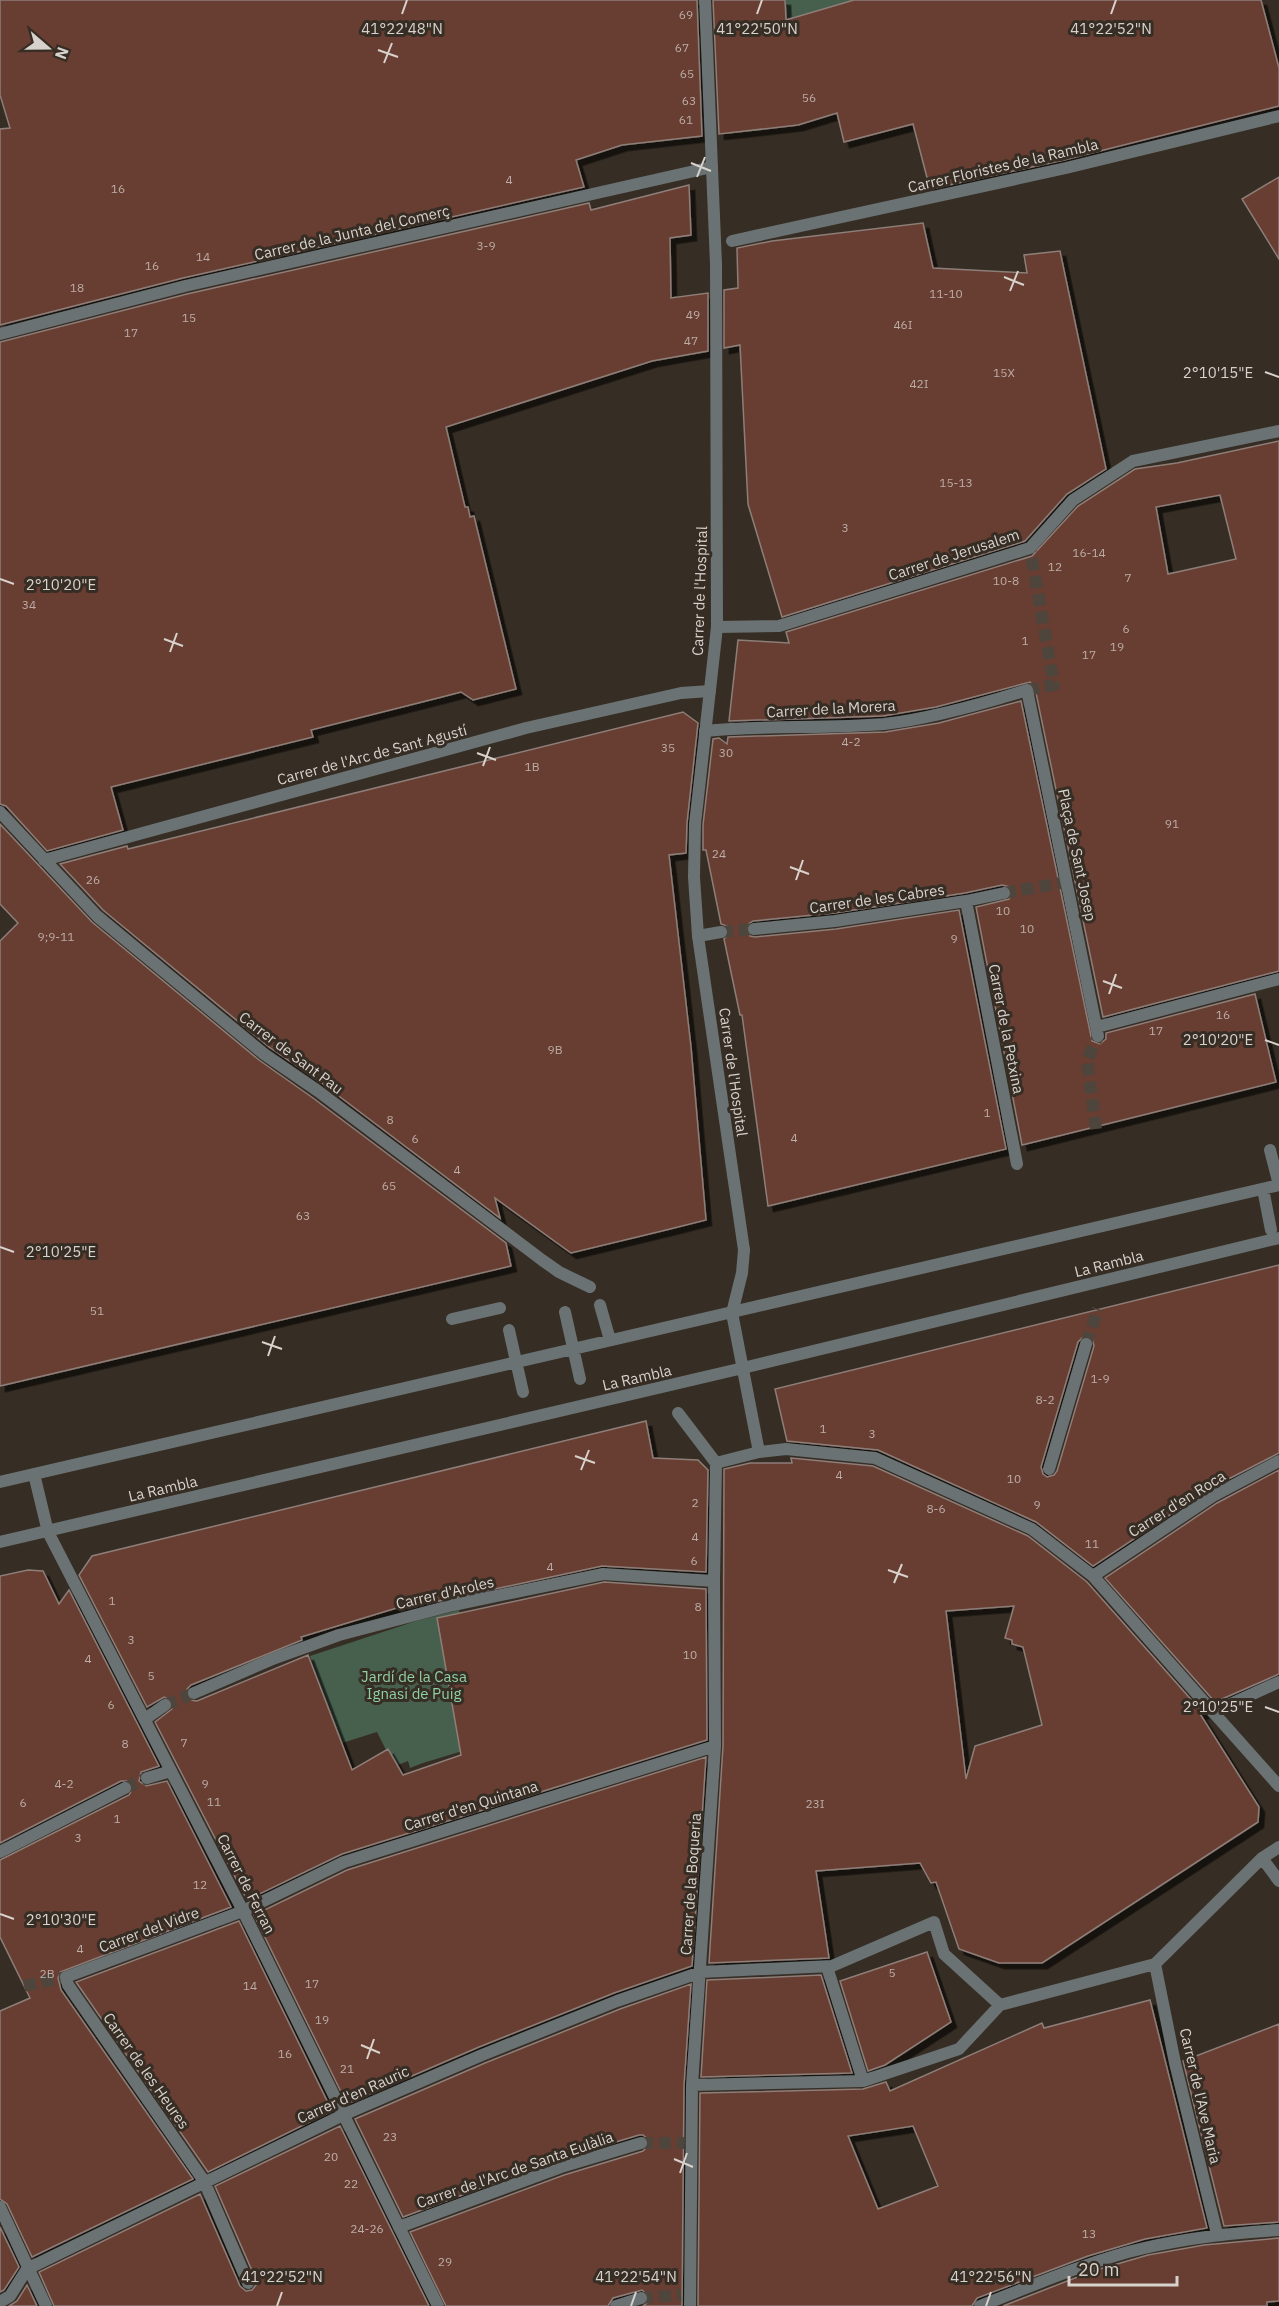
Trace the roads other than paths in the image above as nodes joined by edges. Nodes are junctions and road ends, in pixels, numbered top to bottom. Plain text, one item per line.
1 (705, 0) edge
2 (1279, 116) edge
3 (712, 168) junction
4 (732, 241) dead end
5 (0, 334) edge
6 (1279, 430) edge
7 (717, 627) junction
8 (1027, 690) joint
9 (710, 691) junction
10 (705, 731) junction
11 (0, 812) edge
12 (44, 860) junction
13 (1004, 893) tunnel mouth
14 (966, 901) junction
15 (754, 929) tunnel mouth
16 (721, 932) tunnel mouth
17 (698, 936) junction
18 (1279, 979) edge
19 (1270, 1150) dead end
20 (1017, 1164) dead end
21 (1279, 1185) edge
22 (1263, 1189) junction
23 (1275, 1234) edge
24 (590, 1287) dead end
25 (600, 1305) dead end
26 (500, 1308) dead end
27 (565, 1312) dead end
28 (732, 1313) junction
29 (452, 1319) dead end
30 (509, 1330) dead end
31 (610, 1340) junction
32 (1086, 1344) tunnel mouth
33 (574, 1349) junction
34 (517, 1362) junction
35 (743, 1368) junction
36 (580, 1379) dead end
37 (524, 1392) dead end
38 (678, 1413) dead end
39 (759, 1452) junction
40 (1279, 1461) edge
41 (716, 1463) junction
42 (1049, 1470) dead end
43 (34, 1474) junction
44 (0, 1482) edge
45 (48, 1532) junction
46 (1, 1539) edge
47 (1093, 1576) junction
48 (714, 1581) junction
49 (1279, 1682) edge
50 (194, 1693) tunnel mouth
51 (165, 1705) tunnel mouth
52 (1213, 1712) junction
53 (145, 1719) junction
54 (715, 1746) junction
55 (171, 1771) junction
56 (147, 1778) tunnel mouth
57 (1279, 1786) edge
58 (125, 1788) tunnel mouth
59 (1279, 1847) edge
60 (0, 1852) edge
61 (1262, 1858) junction
62 (1279, 1881) edge
63 (243, 1911) junction
64 (1155, 1965) junction
65 (830, 1967) junction
66 (701, 1972) junction
67 (66, 1977) joint
68 (999, 2005) junction
69 (863, 2081) junction
70 (692, 2085) junction
71 (345, 2114) junction
72 (641, 2143) tunnel mouth
73 (204, 2181) junction
74 (0, 2207) edge
75 (399, 2227) junction
76 (1279, 2230) edge
77 (1217, 2234) junction
78 (27, 2269) junction
79 (248, 2283) dead end
80 (641, 2298) tunnel mouth
81 (687, 2299) edge
82 (0, 2302) edge
83 (46, 2306) edge
84 (438, 2306) edge
85 (616, 2306) edge
86 (980, 2306) edge

1 - 3 street, Carrer de l'Hospital
2 - 4 street, Carrer Floristes de la Rambla
3 - 5 street, Carrer de la Junta del Comerç
3 - 7 street, Carrer de l'Hospital
6 - 7 street, Carrer de Jerusalem
7 - 9 street, Carrer de l'Hospital
8 - 10 street, Carrer de la Morera
8 - 18 street, Plaça de Sant Josep
9 - 10 street, Carrer de l'Hospital
9 - 12 street, Carrer de l'Arc de Sant Agustí
10 - 17 street, Carrer de l'Hospital
11 - 12 street, Carrer de Sant Pau
12 - 24 street, Carrer de Sant Pau
13 - 14 street, Carrer de les Cabres
14 - 15 street, Carrer de les Cabres
14 - 20 street, Carrer de la Petxina
16 - 17 street
17 - 28 street, Carrer de l'Hospital
19 - 21 street
21 - 22 street
22 - 23 street
22 - 28 street
23 - 35 street, La Rambla
25 - 31 street
26 - 29 street
27 - 33 street
28 - 31 street
28 - 35 street
30 - 34 street
31 - 33 street
32 - 42 street
33 - 34 street
33 - 36 street
34 - 37 street
34 - 43 street
35 - 39 street
35 - 45 street, La Rambla
38 - 41 street
39 - 41 street
39 - 47 street
40 - 47 street, Carrer d'en Roca
41 - 48 street, Carrer de la Boqueria
43 - 44 street
43 - 45 street, Carrer de Ferran
45 - 46 street, La Rambla
45 - 53 street, Carrer de Ferran
47 - 52 street
48 - 50 street, Carrer d'Aroles
48 - 54 street, Carrer de la Boqueria
49 - 52 street
51 - 53 street
52 - 57 street
53 - 55 street, Carrer de Ferran
54 - 63 street, Carrer d'en Quintana
54 - 66 street, Carrer de la Boqueria
55 - 56 street
55 - 63 street, Carrer de Ferran
58 - 60 street
59 - 61 street
61 - 62 street
61 - 64 street
63 - 67 street, Carrer del Vidre
63 - 71 street, Carrer de Ferran
64 - 68 street
64 - 77 street, Carrer de l'Ave Maria
65 - 66 street, Carrer d'en Rauric
65 - 68 street
65 - 69 street
66 - 70 street, Carrer de la Boqueria
66 - 71 street, Carrer d'en Rauric
67 - 73 street, Carrer de les Heures
68 - 69 street
69 - 70 street
70 - 81 street, Carrer de la Boqueria
71 - 73 street, Carrer d'en Rauric
71 - 75 street, Carrer de Ferran
72 - 75 street, Carrer de l'Arc de Santa Eulàlia
73 - 78 street, Carrer d'en Rauric
73 - 79 street, Carrer de les Heures
74 - 78 street
75 - 84 street, Carrer de Ferran
76 - 77 street
77 - 86 street
78 - 82 street
78 - 83 street
80 - 85 street

